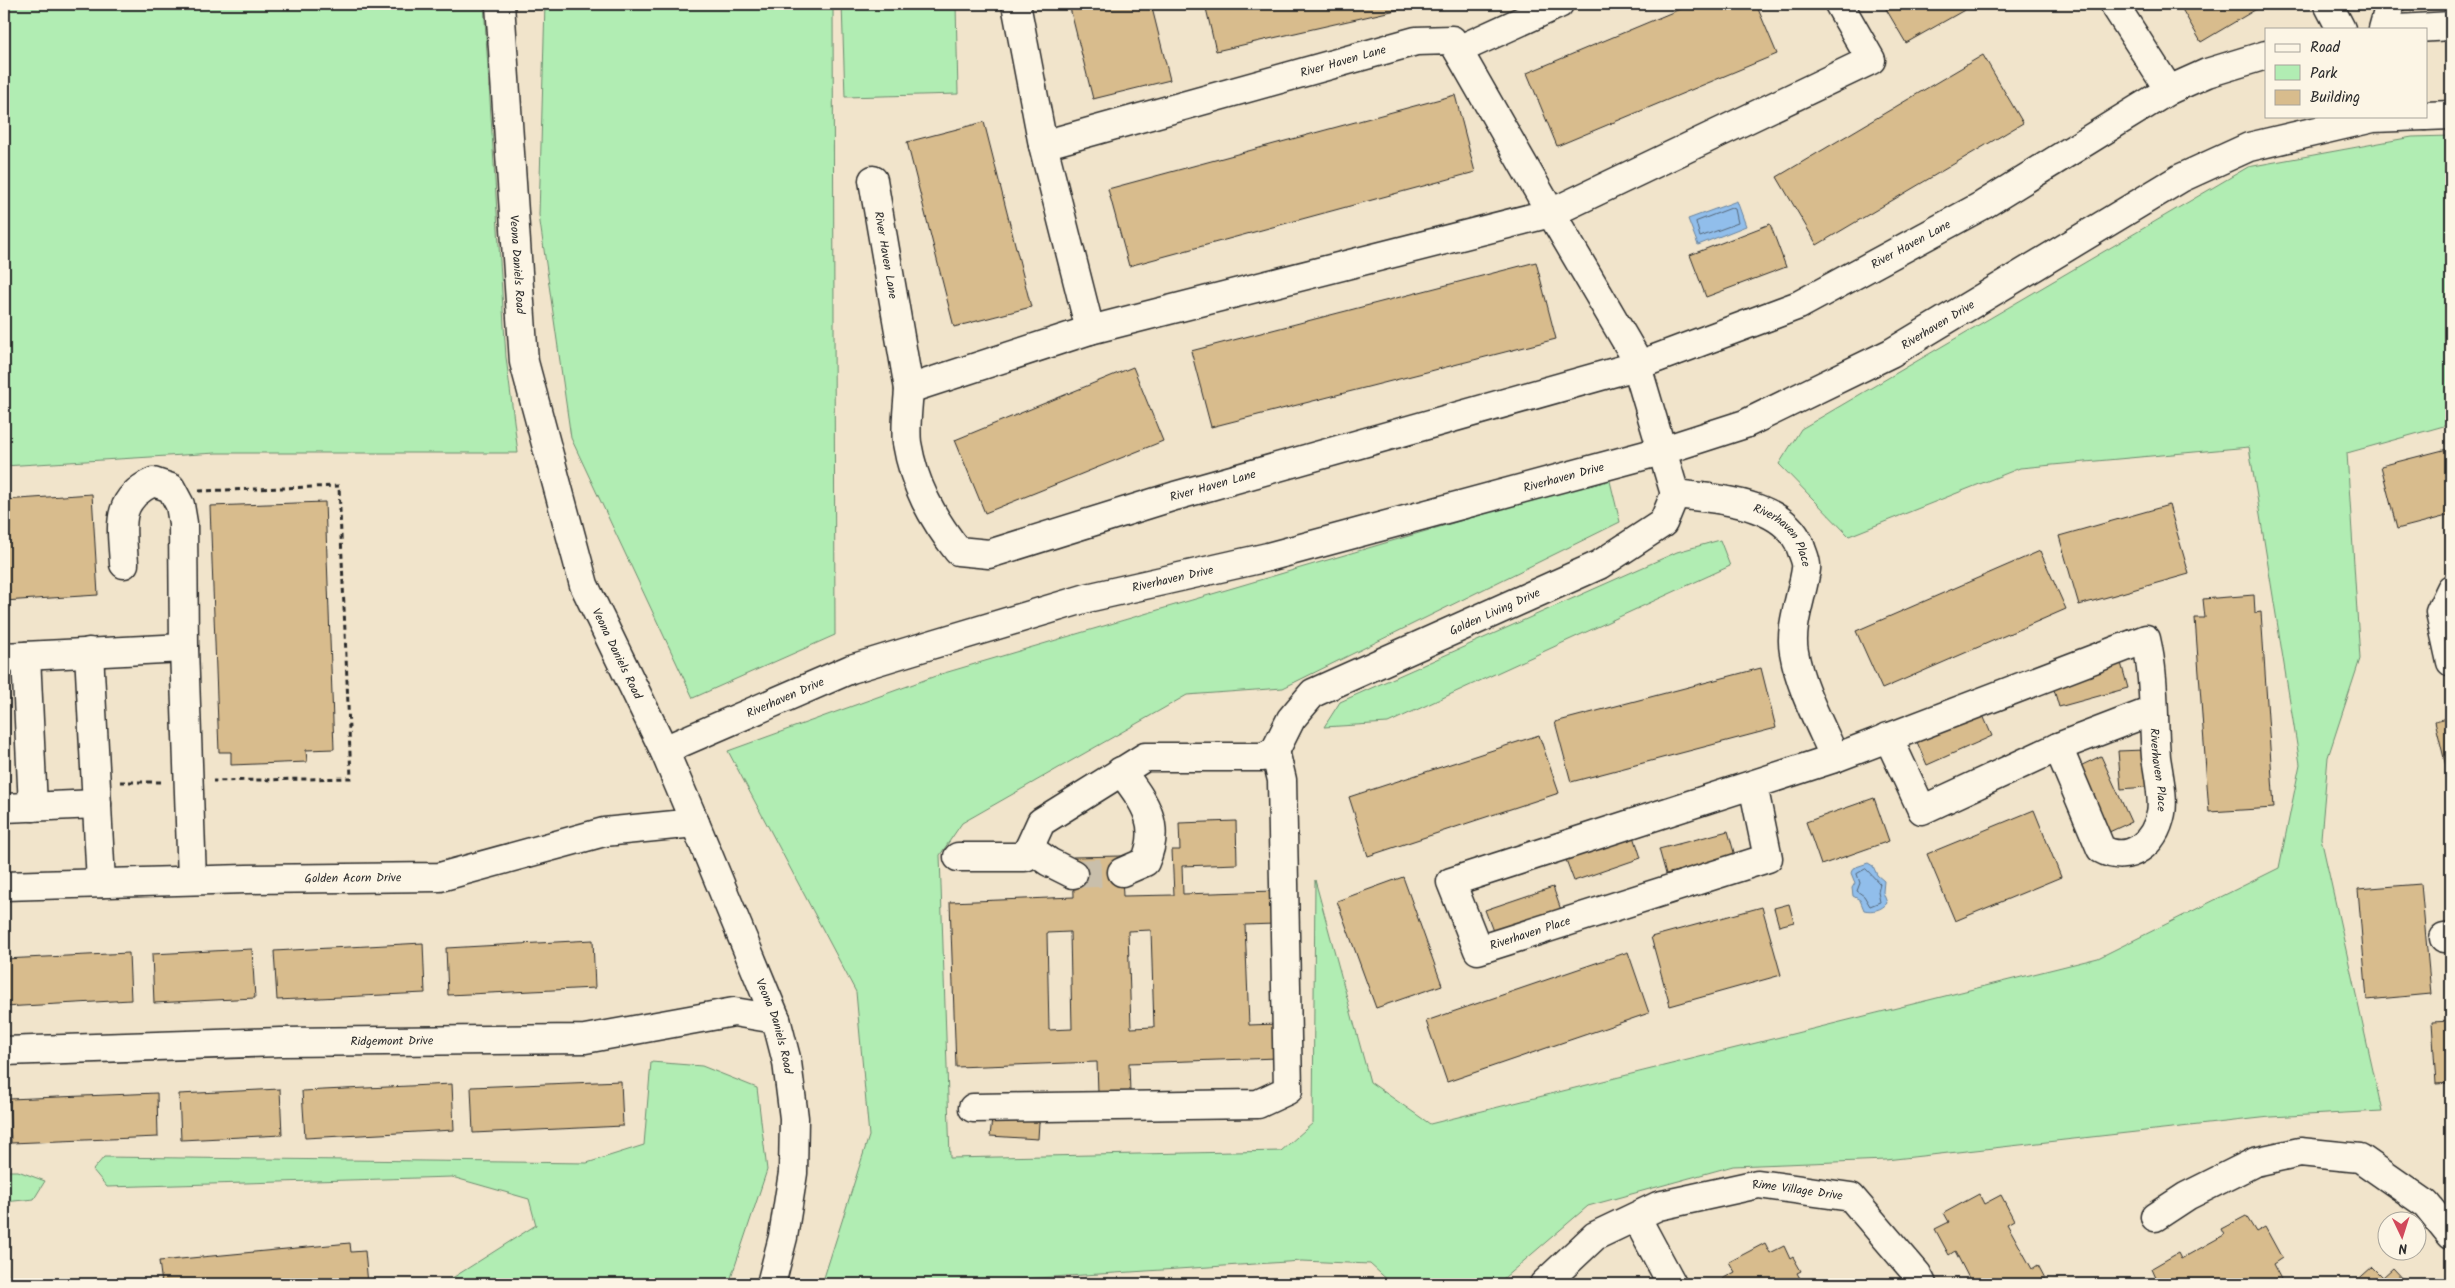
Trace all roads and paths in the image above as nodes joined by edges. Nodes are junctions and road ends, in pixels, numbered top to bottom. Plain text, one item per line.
1 (500, 4) edge
2 (1016, 4) edge
3 (1559, 4) edge
4 (1840, 4) edge
5 (2114, 4) edge
6 (2328, 4) edge
7 (2390, 4) edge
8 (2451, 26) edge
9 (2340, 28) edge
10 (2383, 28) edge
11 (2416, 28) edge
12 (1458, 50) junction
13 (2265, 55) edge
14 (2169, 90) junction
15 (2451, 115) edge
16 (2428, 116) edge
17 (2373, 118) edge
18 (1043, 145) junction
19 (873, 180) dead end
20 (1551, 213) junction
21 (1090, 330) junction
22 (1636, 366) junction
23 (909, 389) junction
24 (1661, 451) junction
25 (173, 492) junction
26 (1675, 494) junction
27 (124, 564) dead end
28 (2451, 589) edge
29 (184, 648) junction
30 (89, 652) junction
31 (15, 656) edge
32 (2451, 662) edge
33 (2152, 711) junction
34 (1888, 737) junction
35 (2058, 747) junction
36 (664, 750) junction
37 (1275, 751) junction
38 (1835, 758) junction
39 (1122, 772) junction
40 (189, 782) junction
41 (1753, 784) junction
42 (96, 793) junction
43 (33, 806) junction
44 (4, 808) edge
45 (695, 823) junction
46 (1029, 848) junction
47 (958, 857) dead end
48 (1122, 872) tunnel mouth
49 (1073, 874) tunnel mouth
50 (192, 880) junction
51 (101, 883) junction
52 (4, 886) edge
53 (776, 1019) junction
54 (4, 1051) edge
55 (973, 1108) dead end
56 (2155, 1216) dead end
57 (1636, 1217) junction
58 (2451, 1235) edge
59 (771, 1284) edge
60 (1544, 1284) edge
61 (1672, 1284) edge
62 (1922, 1284) edge

1 - 36 street, Veona Daniels Road
2 - 18 street
3 - 12 street
4 - 20 street
5 - 14 street
6 - 9 street
7 - 10 street
8 - 11 street
12 - 18 street, River Haven Lane
12 - 20 street
13 - 14 street, River Haven Lane
14 - 22 street, River Haven Lane
15 - 16 street, Riverhaven Drive
17 - 24 street, Riverhaven Drive
18 - 21 street
19 - 23 street, River Haven Lane
20 - 21 street
20 - 22 street
21 - 23 street
22 - 23 street, River Haven Lane
22 - 24 street
24 - 26 street
24 - 36 street, Riverhaven Drive
25 - 27 street
25 - 29 street
25 - 40 path
26 - 37 street, Golden Living Drive
26 - 38 street, Riverhaven Place
28 - 32 street
29 - 30 street
29 - 40 street
30 - 31 street
30 - 42 street
31 - 43 street
33 - 34 street, Riverhaven Place
33 - 35 street, Riverhaven Place
33 - 35 street, Riverhaven Place
34 - 35 street, Riverhaven Place
34 - 38 street, Riverhaven Place
36 - 45 street, Veona Daniels Road
37 - 39 street
37 - 55 street
38 - 41 street, Riverhaven Place
39 - 46 street
39 - 48 street
40 - 42 path
40 - 50 street
41 - 41 street, Riverhaven Place
42 - 43 street
42 - 51 street
43 - 44 street
45 - 50 street, Golden Acorn Drive
45 - 53 street, Veona Daniels Road
46 - 47 street
46 - 49 street
50 - 51 street, Golden Acorn Drive
51 - 52 street, Golden Acorn Drive
53 - 54 street, Ridgemont Drive
53 - 59 street, Veona Daniels Road
56 - 58 street
57 - 60 street, Rime Village Drive
57 - 61 street
57 - 62 street, Rime Village Drive

